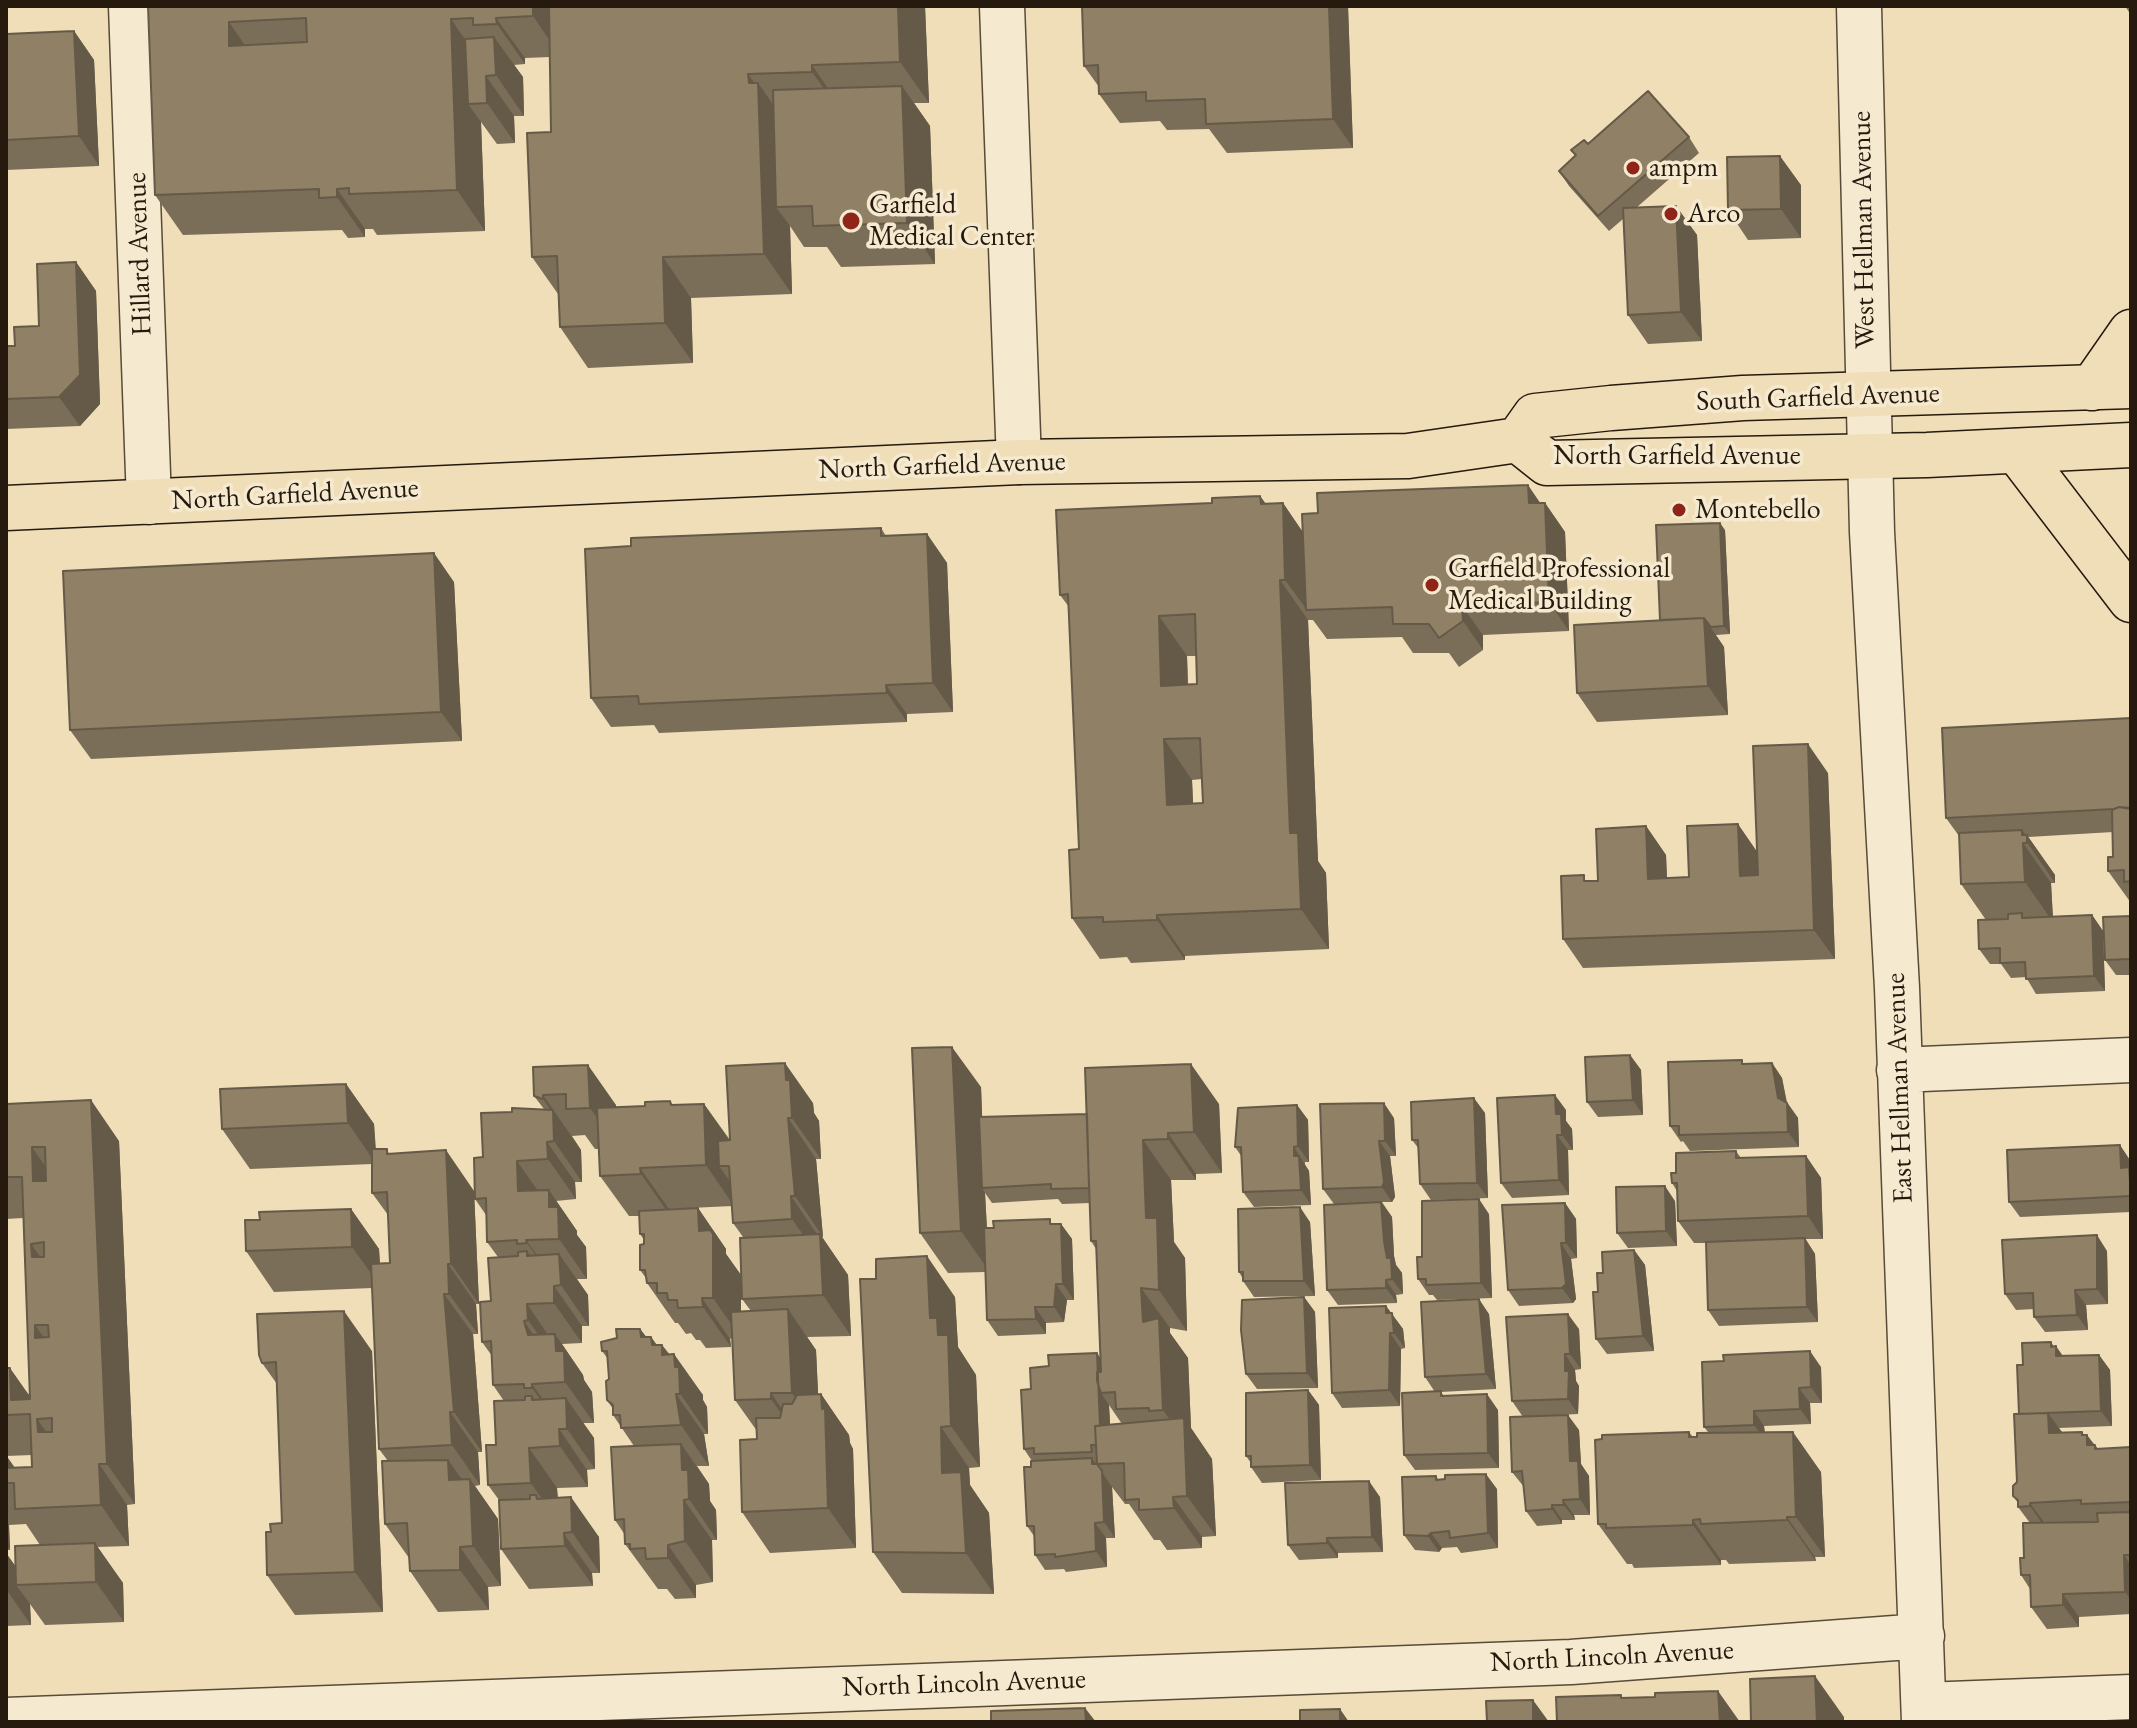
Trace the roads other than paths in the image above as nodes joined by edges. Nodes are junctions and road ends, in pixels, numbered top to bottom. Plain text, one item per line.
1 (131, 6) edge
2 (1002, 6) edge
3 (1859, 6) edge
4 (2131, 332) edge
5 (2112, 387) edge
6 (1867, 397) junction
7 (1518, 440) junction
8 (2131, 445) edge
9 (2017, 451) junction
10 (1869, 455) junction
11 (1019, 462) junction
12 (149, 502) junction
13 (6, 508) edge
14 (2131, 600) edge
15 (2131, 1060) edge
16 (1899, 1070) junction
17 (1922, 1636) junction
18 (2131, 1697) edge
19 (1924, 1714) edge
20 (6, 1720) edge

1 - 12 street, Hillard Avenue
2 - 11 street
3 - 6 street, West Hellman Avenue
4 - 5 main road
5 - 6 main road, South Garfield Avenue
6 - 7 main road, South Garfield Avenue
6 - 10 street, West Hellman Avenue
7 - 10 main road, North Garfield Avenue
7 - 11 main road, North Garfield Avenue
8 - 9 main road, South Garfield Avenue
9 - 10 main road, South Garfield Avenue
9 - 14 main road
10 - 16 street, East Hellman Avenue
11 - 12 main road, North Garfield Avenue
12 - 13 main road, North Garfield Avenue
15 - 16 street
16 - 17 street, East Hellman Avenue
17 - 19 street, East Hellman Avenue
17 - 20 street, North Lincoln Avenue
18 - 19 street

